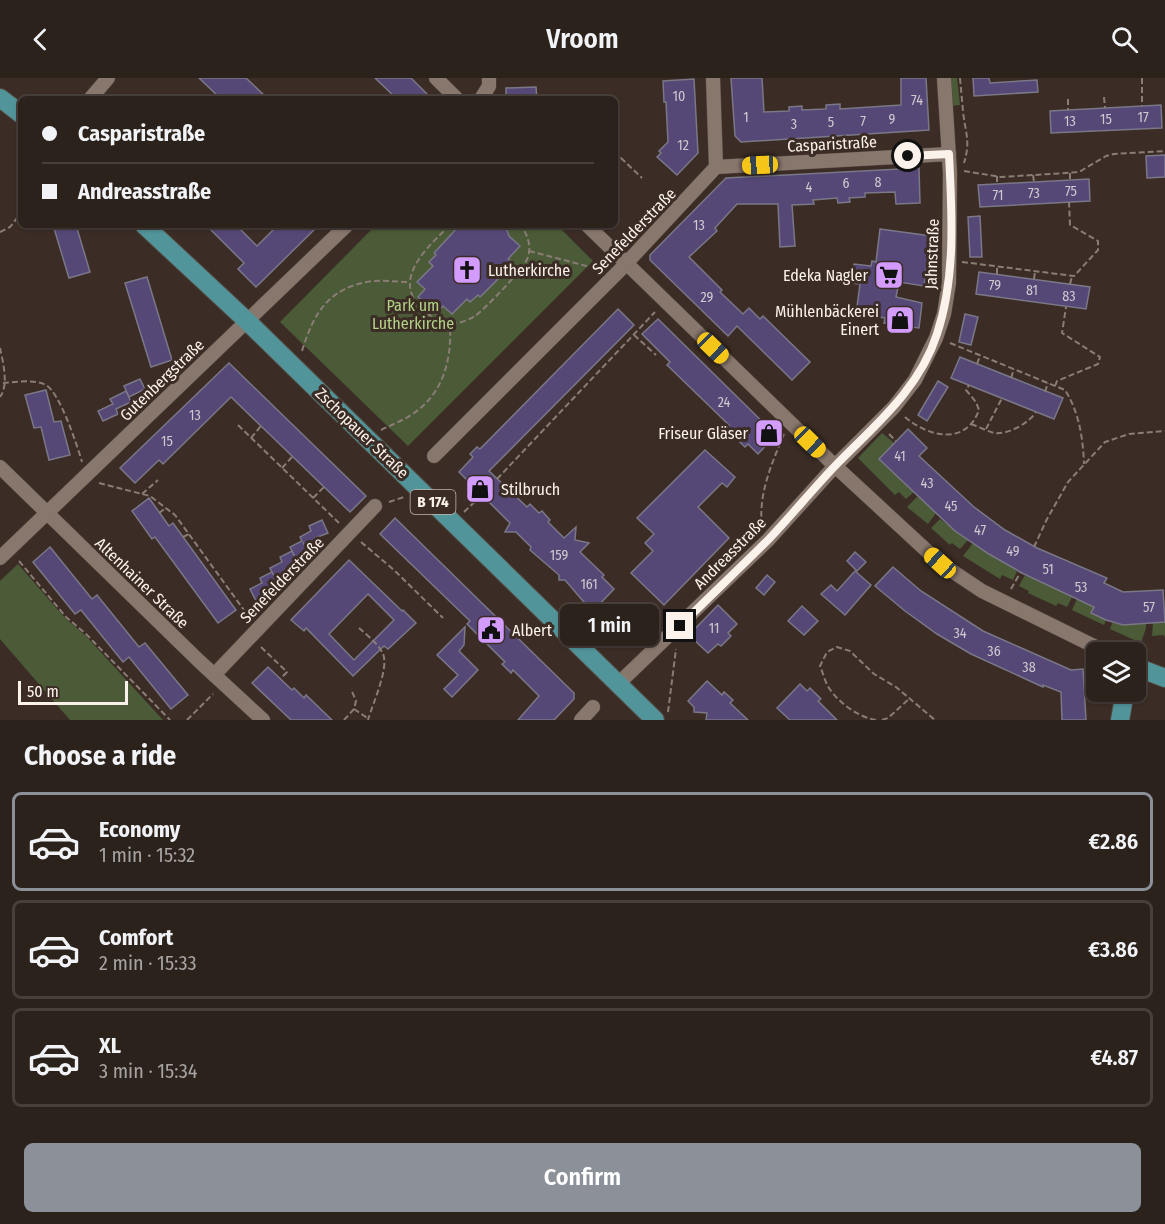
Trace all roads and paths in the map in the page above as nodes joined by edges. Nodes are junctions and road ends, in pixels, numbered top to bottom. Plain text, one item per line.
1 (108, 78) edge
2 (436, 78) edge
3 (489, 78) edge
4 (713, 78) edge
5 (945, 78) edge
6 (960, 78) edge
7 (1142, 78) edge
8 (93, 96) edge
9 (454, 96) edge
10 (483, 96) edge
11 (1104, 97) dead end
12 (0, 98) edge
13 (1068, 99) dead end
14 (1142, 106) dead end
15 (1105, 108) dead end
16 (1068, 110) dead end
17 (18, 112) edge
18 (1165, 151) edge
19 (949, 154) junction
20 (618, 162) edge
21 (717, 167) junction
22 (1070, 173) junction
23 (1033, 175) junction
24 (997, 176) junction
25 (642, 178) dead end
26 (1070, 180) dead end
27 (1034, 182) dead end
28 (997, 184) dead end
29 (1069, 202) dead end
30 (18, 217) edge
31 (147, 228) edge
32 (344, 228) edge
33 (447, 228) edge
34 (522, 228) edge
35 (589, 228) edge
36 (0, 232) edge
37 (529, 251) junction
38 (950, 260) junction
39 (998, 266) junction
40 (621, 268) junction
41 (1035, 271) junction
42 (997, 274) dead end
43 (1071, 276) junction
44 (1034, 279) dead end
45 (410, 282) junction
46 (1070, 284) dead end
47 (664, 300) junction
48 (1066, 306) dead end
49 (247, 321) junction
50 (450, 324) junction
51 (634, 335) junction
52 (951, 344) dead end
53 (0, 348) edge
54 (656, 355) dead end
55 (980, 356) junction
56 (977, 364) dead end
57 (297, 369) junction
58 (1014, 369) junction
59 (1011, 378) dead end
60 (3, 383) junction
61 (1048, 383) junction
62 (969, 385) dead end
63 (1055, 386) junction
64 (1045, 392) dead end
65 (0, 397) edge
66 (1002, 398) dead end
67 (894, 407) junction
68 (1036, 412) dead end
69 (789, 421) junction
70 (971, 424) junction
71 (238, 425) dead end
72 (261, 426) dead end
73 (986, 429) junction
74 (1165, 431) edge
75 (891, 436) dead end
76 (366, 437) junction
77 (251, 438) junction
78 (896, 441) dead end
79 (434, 456) dead end
80 (292, 457) dead end
81 (1084, 464) junction
82 (835, 466) junction
83 (0, 467) edge
84 (282, 468) junction
85 (86, 476) junction
86 (497, 479) dead end
87 (158, 480) dead end
88 (324, 487) dead end
89 (142, 494) junction
90 (482, 495) dead end
91 (408, 496) dead end
92 (313, 498) junction
93 (375, 506) joint
94 (166, 508) junction
95 (46, 513) junction
96 (159, 513) dead end
97 (454, 523) junction
98 (350, 533) junction
99 (189, 534) junction
100 (183, 537) dead end
101 (768, 540) junction
102 (1034, 547) dead end
103 (0, 558) edge
104 (18, 559) dead end
105 (208, 562) junction
106 (204, 565) dead end
107 (1020, 573) dead end
108 (229, 592) junction
109 (225, 595) dead end
110 (1004, 602) junction
111 (442, 618) dead end
112 (680, 626) junction
113 (359, 628) dead end
114 (254, 633) junction
115 (1086, 642) edge
116 (1165, 663) edge
117 (1146, 665) edge
118 (1146, 670) edge
119 (1165, 678) edge
120 (219, 679) junction
121 (280, 679) dead end
122 (618, 684) junction
123 (351, 689) dead end
124 (909, 699) junction
125 (1123, 702) edge
126 (593, 707) dead end
127 (354, 709) junction
128 (369, 719) edge
129 (170, 720) edge
130 (187, 720) edge
131 (263, 720) edge
132 (344, 720) edge
133 (581, 720) edge
134 (656, 720) edge
135 (667, 720) edge
136 (876, 720) edge
137 (882, 720) edge
138 (935, 720) edge
139 (1120, 720) edge

1 - 8 street
2 - 9 street
3 - 10 street
4 - 21 street
5 - 19 street, Jahnstraße
6 - 24 path
7 - 14 path
11 - 15 path
12 - 17 main road
13 - 16 path
18 - 22 path
19 - 21 street, Casparistraße
19 - 38 street, Jahnstraße
20 - 25 path
21 - 40 street, Senefelderstraße
22 - 23 path
22 - 26 path
23 - 24 path
23 - 27 path
24 - 28 path
29 - 43 path
30 - 36 path
31 - 49 main road, Zschopauer Straße / B 174
32 - 49 street, Gutenbergstraße
33 - 45 path
34 - 37 path
35 - 40 street
37 - 40 path
37 - 50 path
38 - 39 path
38 - 67 street, Jahnstraße
39 - 41 path
39 - 42 path
40 - 47 street
40 - 79 street, Senefelderstraße
41 - 43 path
41 - 44 path
43 - 46 path
45 - 50 path
45 - 57 path
47 - 51 path
47 - 69 street
48 - 63 path
49 - 57 main road, Zschopauer Straße / B 174
49 - 85 street, Gutenbergstraße
50 - 76 path
51 - 54 path
51 - 86 path
52 - 55 path
53 - 60 path
55 - 56 path
55 - 58 path
57 - 76 main road, Zschopauer Straße / B 174
58 - 59 path
58 - 61 path
60 - 65 path
60 - 85 path
61 - 63 path
61 - 64 path
62 - 70 path
63 - 81 path
66 - 73 path
67 - 70 path
67 - 82 street, Jahnstraße
68 - 73 path
69 - 82 street
69 - 101 path
70 - 73 path
71 - 77 path
72 - 77 path
74 - 81 path
75 - 78 path
76 - 97 main road, Zschopauer Straße / B 174
77 - 84 path
80 - 84 path
81 - 102 path
82 - 101 street, Andreasstraße
82 - 110 street
83 - 95 street, Altenhainer Straße
84 - 92 path
85 - 89 path
85 - 95 street, Gutenbergstraße
87 - 89 path
88 - 92 path
89 - 94 path
90 - 97 path
91 - 93 path
92 - 98 path
93 - 98 street, Senefelderstraße
94 - 96 path
94 - 99 path
95 - 103 street, Gutenbergstraße
95 - 120 street, Altenhainer Straße
97 - 122 main road, Zschopauer Straße / B 174
98 - 111 path
98 - 114 street, Senefelderstraße
99 - 100 path
99 - 105 path
101 - 112 street, Andreasstraße
104 - 129 path
105 - 106 path
105 - 108 path
107 - 110 path
108 - 109 path
108 - 114 path
110 - 115 street
112 - 122 street, Andreasstraße
112 - 135 path
113 - 128 path
114 - 120 street, Senefelderstraße
114 - 121 path
116 - 117 main road
118 - 119 main road
120 - 130 path
120 - 131 street, Altenhainer Straße
122 - 134 main road, Zschopauer Straße / B 174
123 - 127 path
124 - 136 path
124 - 137 path
124 - 138 path
125 - 139 main road
126 - 133 street
127 - 128 path
127 - 132 path

